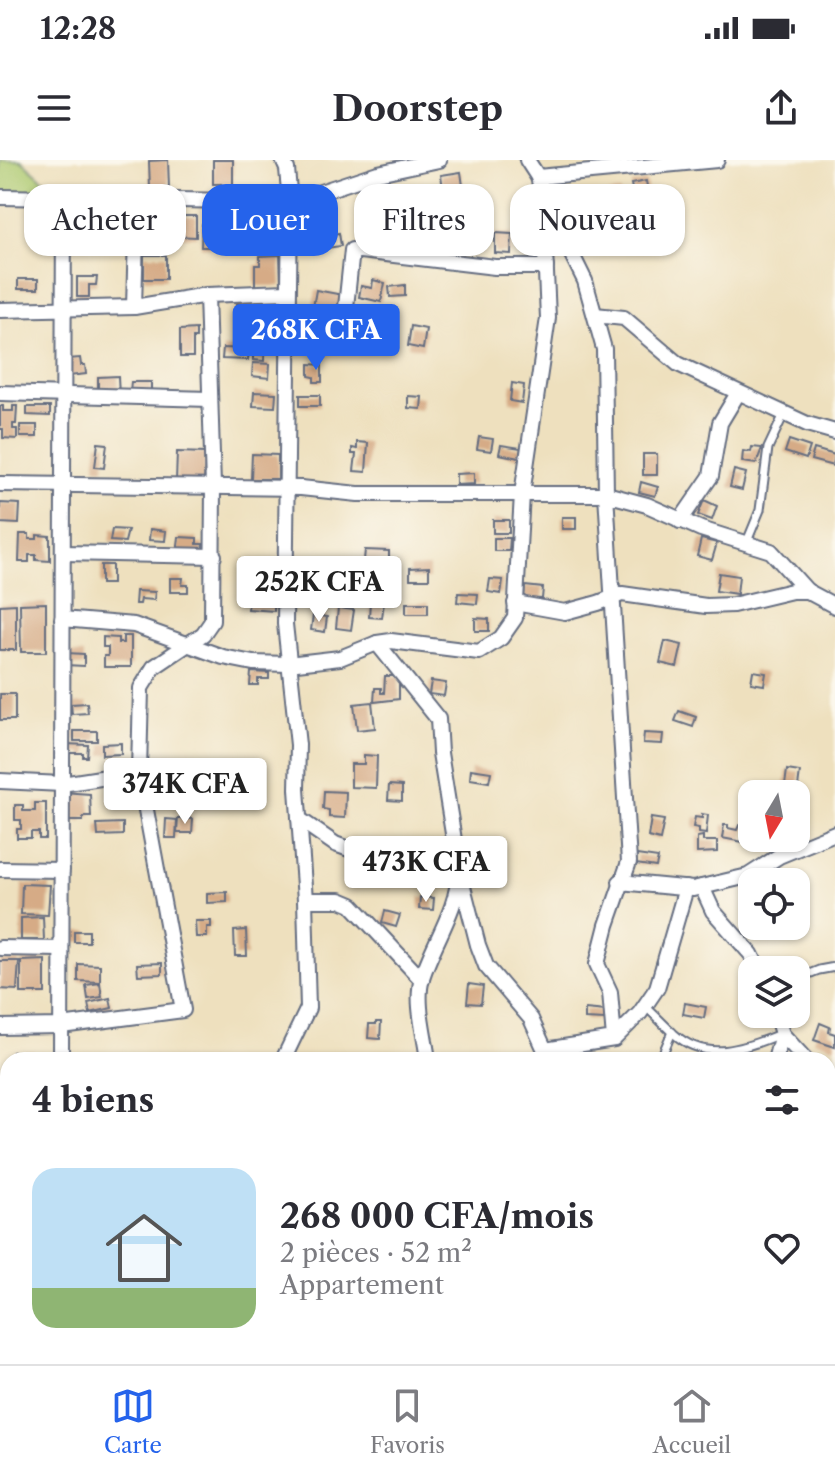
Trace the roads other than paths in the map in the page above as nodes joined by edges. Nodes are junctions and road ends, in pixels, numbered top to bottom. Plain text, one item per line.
1 (283, 160) edge
2 (439, 160) edge
3 (527, 160) edge
4 (717, 160) edge
5 (538, 177) junction
6 (288, 184) edge
7 (540, 184) edge
8 (338, 186) edge
9 (0, 197) edge
10 (24, 197) edge
11 (64, 256) edge
12 (135, 256) edge
13 (289, 256) edge
14 (546, 256) edge
15 (573, 256) edge
16 (546, 267) junction
17 (288, 292) junction
18 (207, 295) junction
19 (134, 307) junction
20 (0, 310) edge
21 (64, 310) junction
22 (595, 315) junction
23 (287, 316) junction
24 (0, 393) edge
25 (738, 393) junction
26 (63, 394) junction
27 (209, 399) junction
28 (784, 414) junction
29 (835, 432) edge
30 (0, 484) edge
31 (63, 484) junction
32 (213, 486) junction
33 (286, 487) junction
34 (522, 494) junction
35 (606, 494) junction
36 (680, 521) junction
37 (746, 544) junction
38 (63, 553) junction
39 (214, 556) junction
40 (807, 591) junction
41 (612, 597) junction
42 (515, 603) junction
43 (835, 606) edge
44 (62, 619) junction
45 (377, 643) junction
46 (188, 644) junction
47 (288, 664) junction
48 (139, 772) junction
49 (0, 781) edge
50 (62, 784) junction
51 (299, 819) junction
52 (835, 833) edge
53 (0, 869) edge
54 (62, 870) junction
55 (459, 871) junction
56 (620, 882) junction
57 (702, 887) junction
58 (686, 888) junction
59 (305, 900) junction
60 (0, 948) edge
61 (61, 949) junction
62 (752, 956) edge
63 (835, 967) edge
64 (810, 974) edge
65 (422, 980) junction
66 (646, 1007) junction
67 (61, 1026) junction
68 (0, 1027) edge
69 (780, 1028) edge
70 (672, 1032) junction
71 (782, 1034) junction
72 (614, 1039) junction
73 (61, 1052) edge
74 (287, 1052) edge
75 (427, 1052) edge
76 (545, 1052) edge
77 (559, 1052) edge
78 (663, 1052) edge
79 (777, 1052) edge
80 (799, 1052) edge

1 - 6 street
2 - 8 street
3 - 5 street
4 - 5 street
5 - 7 street
9 - 10 street
11 - 21 street
12 - 19 street
13 - 17 street
14 - 16 street
15 - 22 street
16 - 23 street
16 - 34 street
17 - 18 street
17 - 23 street
18 - 19 street
18 - 27 street
19 - 21 street
20 - 21 street
21 - 26 street
22 - 25 street
22 - 35 street
23 - 33 street
24 - 26 street
25 - 28 street
25 - 36 street
26 - 27 street
26 - 31 street
27 - 32 street
28 - 29 street
28 - 37 lane
30 - 31 street
31 - 32 street
31 - 38 street
32 - 33 street
32 - 39 street
33 - 34 street
33 - 47 street
34 - 35 street
34 - 42 street
35 - 36 street
35 - 41 street
36 - 37 street
37 - 40 street
38 - 39 street
38 - 44 street
39 - 46 street
40 - 41 street
40 - 43 street
41 - 42 street
41 - 56 street
42 - 45 street
44 - 46 street
44 - 50 street
45 - 47 street
45 - 55 street
46 - 47 street
46 - 48 street
47 - 51 street
48 - 50 street
48 - 67 street
49 - 50 street
50 - 54 street
51 - 55 street
51 - 59 street
52 - 57 street
53 - 54 street
54 - 61 street
55 - 65 street
55 - 76 street
56 - 58 street
56 - 72 street
57 - 58 street
57 - 62 street
58 - 66 street
59 - 65 street
59 - 74 street
60 - 61 street
61 - 67 street
63 - 64 lane
65 - 75 street
66 - 70 lane
66 - 72 street
67 - 68 street
67 - 73 street
69 - 71 street
70 - 71 lane
70 - 78 lane
71 - 79 street
71 - 80 street
72 - 77 street

